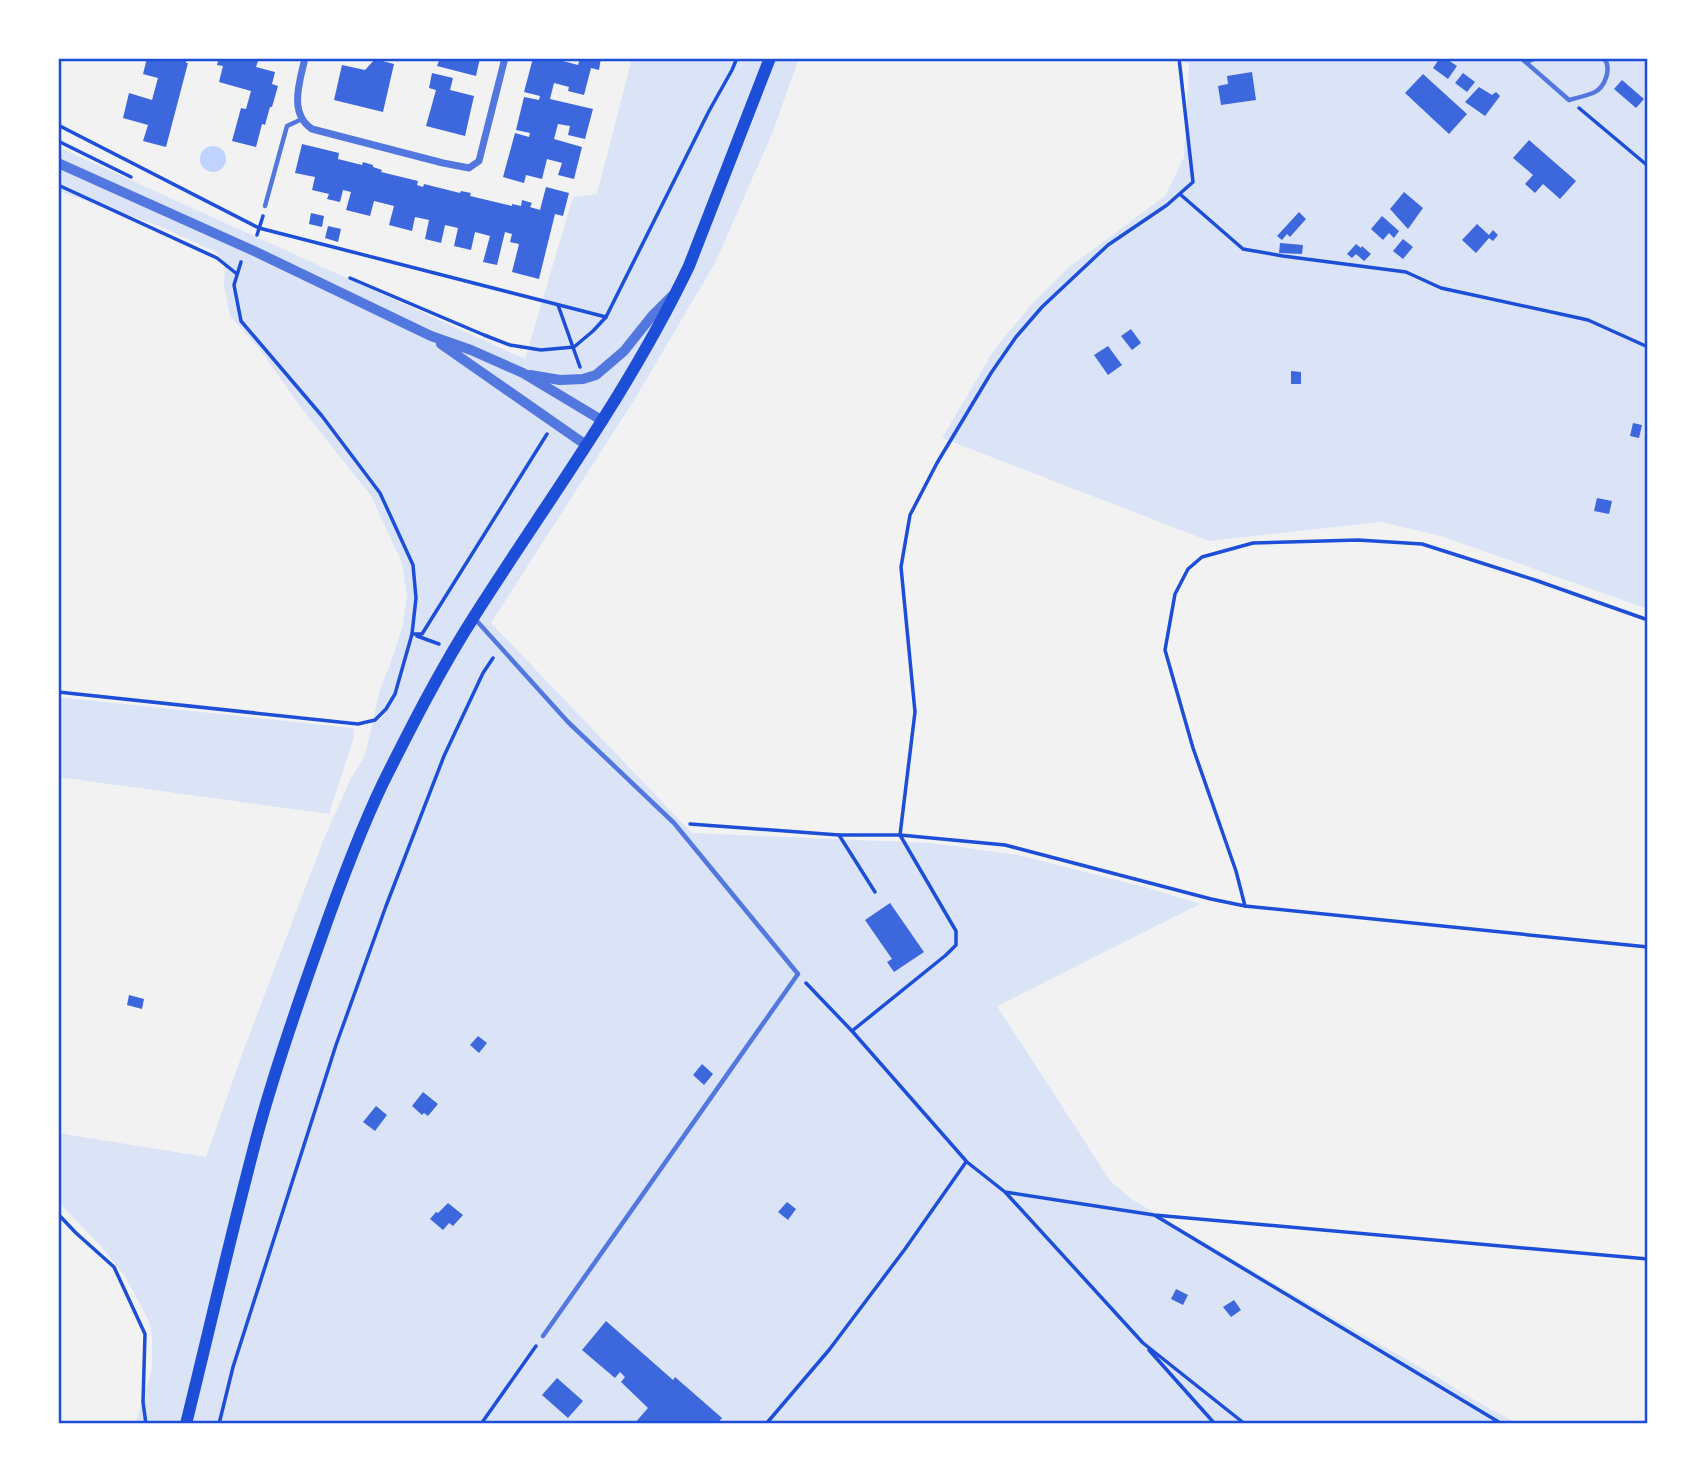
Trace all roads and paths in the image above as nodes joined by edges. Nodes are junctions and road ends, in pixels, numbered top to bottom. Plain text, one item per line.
1 (305, 58) edge
2 (505, 58) edge
3 (737, 58) edge
4 (769, 58) edge
5 (1179, 58) edge
6 (1537, 58) edge
7 (1604, 58) edge
8 (1523, 60) edge
9 (1569, 100) junction
10 (302, 119) junction
11 (58, 125) edge
12 (58, 141) edge
13 (58, 163) edge
14 (1648, 166) edge
15 (132, 178) dead end
16 (58, 185) edge
17 (1181, 194) junction
18 (265, 206) joint
19 (259, 228) junction
20 (250, 249) junction
21 (237, 274) junction
22 (345, 276) dead end
23 (676, 292) junction
24 (558, 305) junction
25 (606, 317) junction
26 (430, 336) junction
27 (1648, 346) edge
28 (574, 347) junction
29 (580, 368) dead end
30 (523, 373) junction
31 (603, 421) junction
32 (550, 429) dead end
33 (586, 445) junction
34 (473, 617) junction
35 (1648, 620) edge
36 (412, 634) junction
37 (500, 647) junction
38 (58, 692) edge
39 (674, 823) junction
40 (839, 835) junction
41 (900, 835) junction
42 (875, 892) dead end
43 (1245, 906) junction
44 (1648, 947) edge
45 (798, 974) junction
46 (852, 1031) junction
47 (967, 1162) junction
48 (1005, 1192) junction
49 (58, 1213) edge
50 (1154, 1215) junction
51 (1648, 1259) edge
52 (543, 1336) joint
53 (1143, 1343) junction
54 (146, 1424) edge
55 (186, 1424) edge
56 (219, 1424) edge
57 (481, 1424) edge
58 (766, 1424) edge
59 (1215, 1424) edge
60 (1245, 1424) edge
61 (1502, 1424) edge

1 - 10 street
2 - 10 street
3 - 25 path
4 - 23 main road
5 - 17 path
6 - 8 lane
7 - 9 lane
8 - 9 lane
9 - 14 path
10 - 18 lane
11 - 19 path
12 - 15 path
13 - 20 street
16 - 21 path
17 - 27 path
17 - 41 path
18 - 19 path
19 - 20 path
19 - 24 path
20 - 21 path
20 - 26 street
21 - 36 path
22 - 28 path
23 - 30 street
23 - 31 main road
24 - 25 path
24 - 28 path
25 - 28 path
26 - 30 street
26 - 33 street
28 - 29 path
30 - 31 street
31 - 33 main road
32 - 36 path
33 - 34 main road
34 - 37 lane
34 - 55 main road
35 - 43 path
36 - 38 path
37 - 39 lane
37 - 56 path
39 - 40 path
39 - 45 lane
40 - 41 path
40 - 42 path
41 - 43 path
41 - 46 path
43 - 44 path
45 - 46 path
45 - 52 lane
46 - 47 path
47 - 48 path
47 - 58 path
48 - 50 path
48 - 53 path
49 - 54 path
50 - 51 path
50 - 61 path
52 - 57 path
53 - 59 path
53 - 60 path

